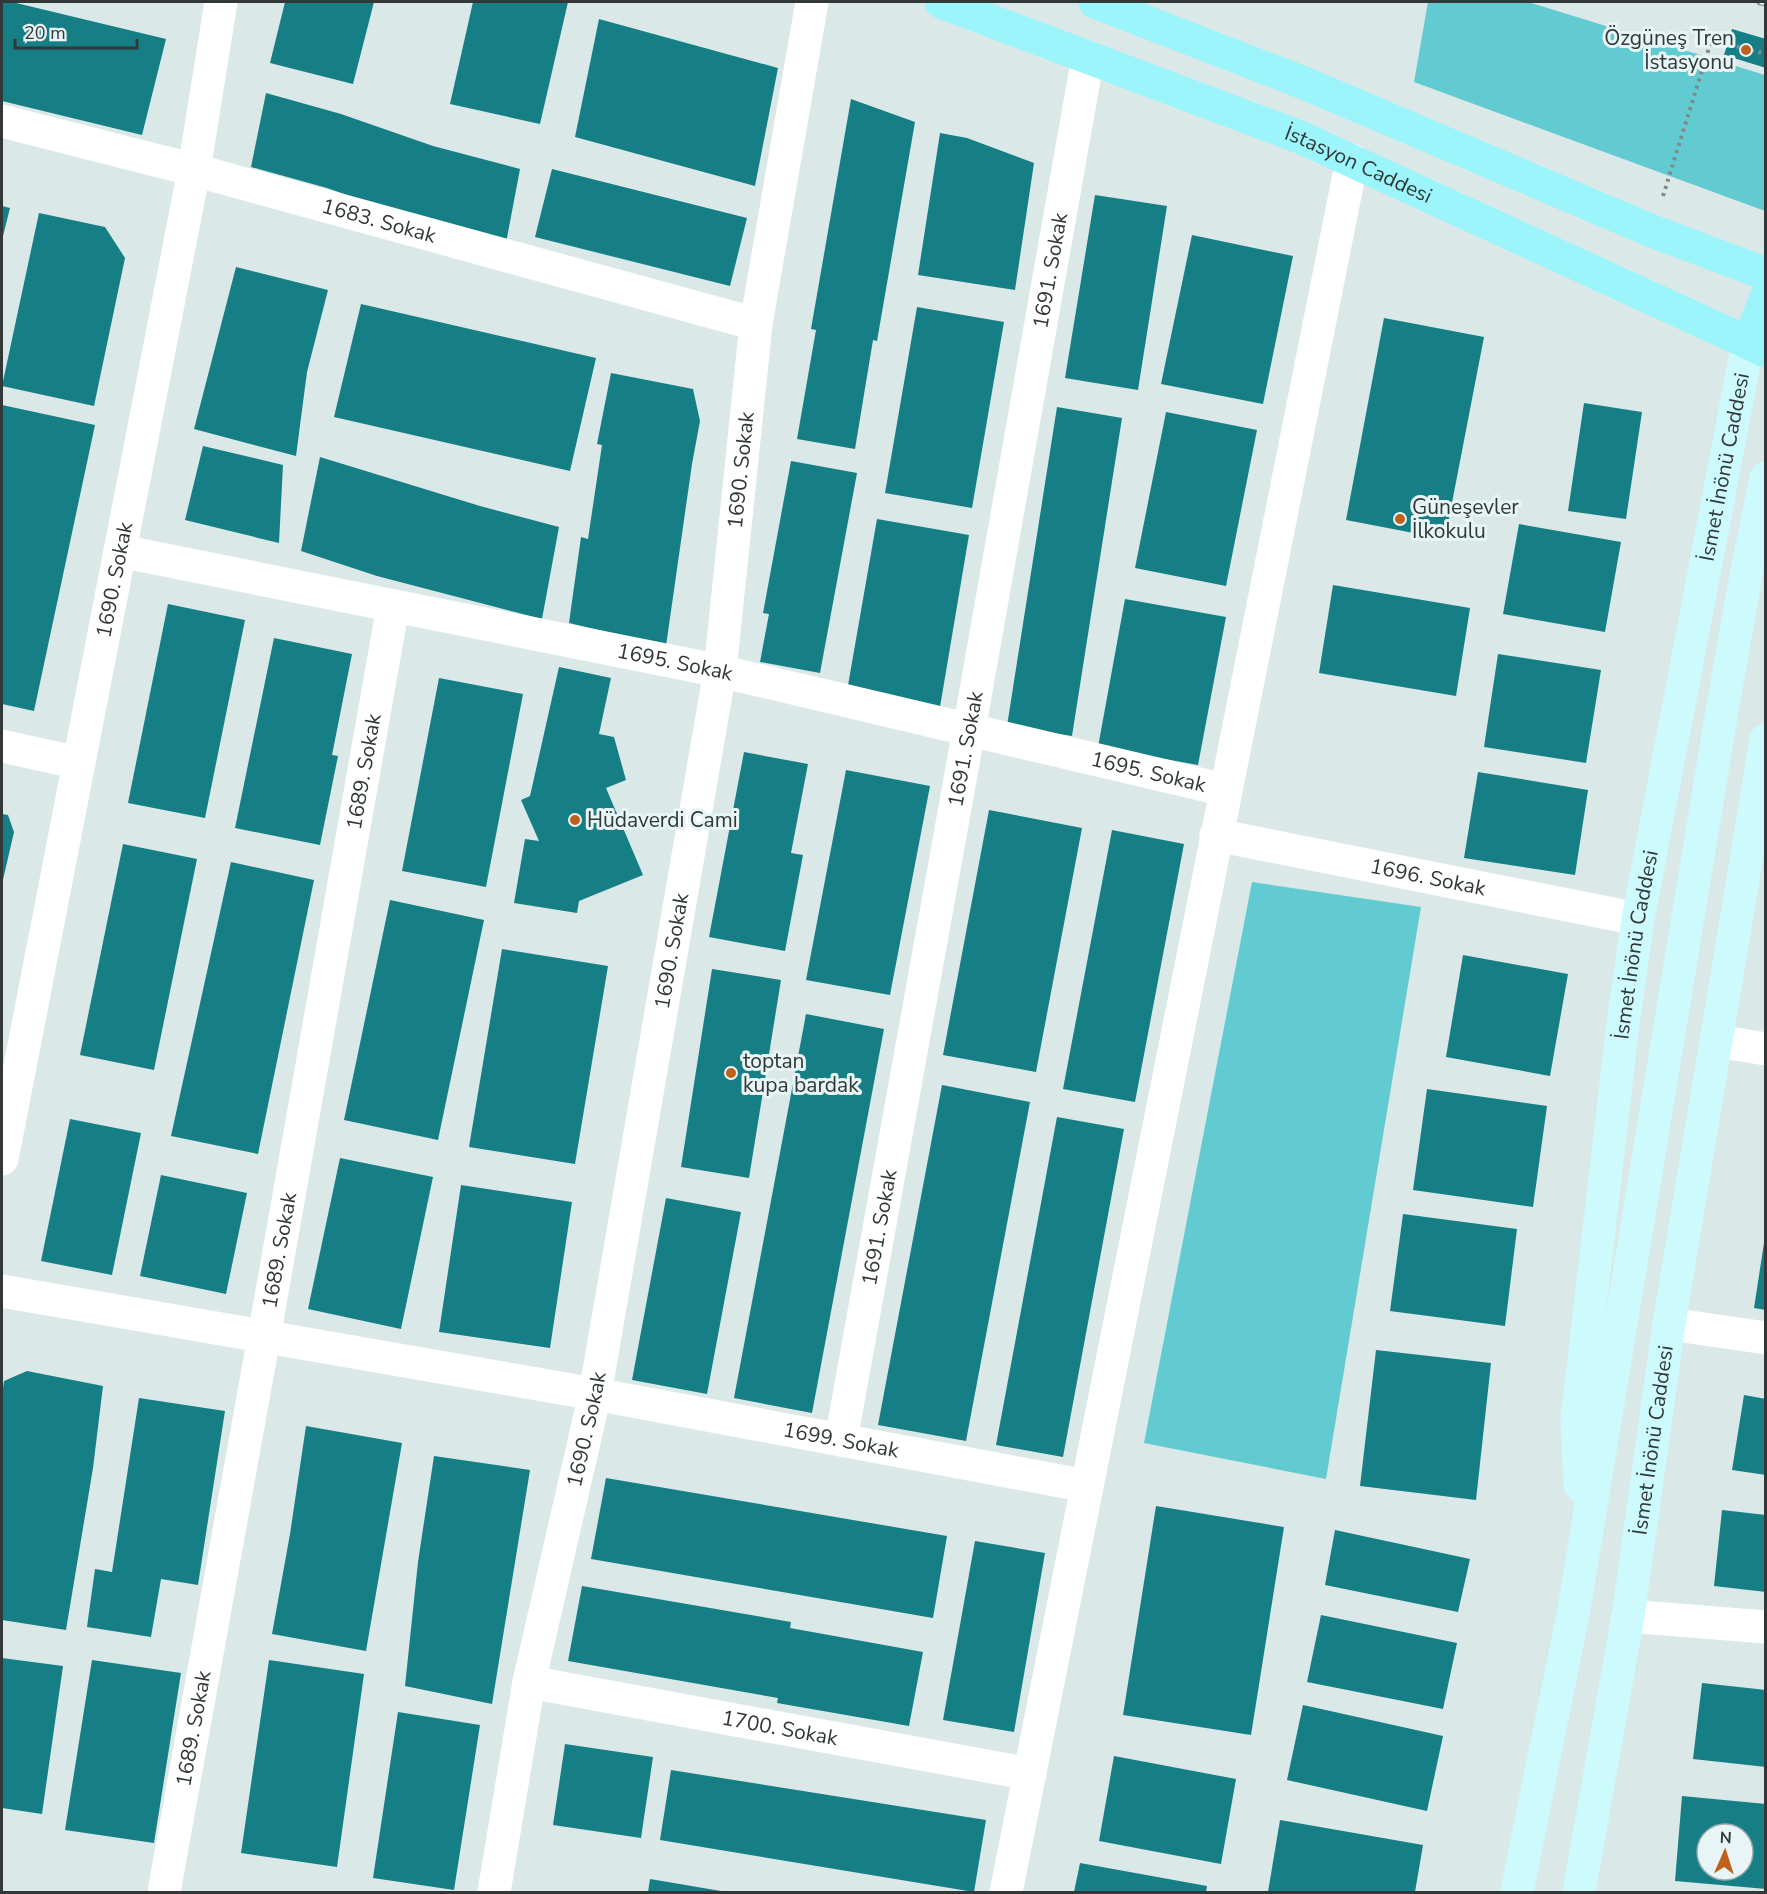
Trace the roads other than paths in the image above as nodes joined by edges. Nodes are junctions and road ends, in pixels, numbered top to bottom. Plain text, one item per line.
1 (221, 2) edge
2 (812, 2) edge
3 (941, 2) edge
4 (1095, 2) edge
5 (1088, 57) junction
6 (2, 121) edge
7 (1352, 160) junction
8 (194, 170) junction
9 (1766, 274) edge
10 (1766, 298) edge
11 (756, 324) junction
12 (1757, 347) edge
13 (1766, 478) edge
14 (120, 551) junction
15 (393, 606) junction
16 (720, 671) junction
17 (969, 730) junction
18 (2, 746) edge
19 (1765, 752) edge
20 (79, 763) junction
21 (1225, 789) junction
22 (1216, 836) junction
23 (1638, 919) junction
24 (1717, 1041) junction
25 (1766, 1049) edge
26 (2, 1159) edge
27 (2, 1292) edge
28 (1669, 1324) junction
29 (264, 1336) junction
30 (1766, 1338) edge
31 (595, 1394) junction
32 (840, 1440) junction
33 (1087, 1486) junction
34 (1583, 1552) junction
35 (1628, 1616) junction
36 (1766, 1627) edge
37 (529, 1682) junction
38 (1030, 1774) junction
39 (164, 1893) edge
40 (494, 1893) edge
41 (1006, 1893) edge
42 (1517, 1893) edge
43 (1579, 1893) edge

1 - 8 street, 1690. Sokak
2 - 11 street, 1690. Sokak
3 - 5 main road, İstasyon Caddesi
4 - 9 main road
5 - 7 main road, İstasyon Caddesi
5 - 17 street, 1691. Sokak
6 - 8 street, 1683. Sokak
7 - 12 main road, İstasyon Caddesi
7 - 21 street
8 - 11 street, 1683. Sokak
8 - 14 street, 1690. Sokak
10 - 12 main road
11 - 16 street, 1690. Sokak
12 - 23 main road, İsmet İnönü Caddesi
13 - 34 main road, İsmet İnönü Caddesi
14 - 15 street, 1695. Sokak
14 - 20 street, 1690. Sokak
15 - 16 street, 1695. Sokak
15 - 29 street, 1689. Sokak
16 - 17 street, 1695. Sokak
16 - 31 street, 1690. Sokak
17 - 21 street, 1695. Sokak
17 - 32 street, 1691. Sokak
18 - 20 street
19 - 24 main road, İsmet İnönü Caddesi
20 - 26 street, 1690. Sokak
21 - 22 street
22 - 23 street, 1696. Sokak
22 - 33 street
23 - 34 main road, İsmet İnönü Caddesi
24 - 25 street
24 - 28 main road, İsmet İnönü Caddesi
27 - 29 street, 1699. Sokak
28 - 30 street
28 - 35 main road, İsmet İnönü Caddesi
29 - 31 street, 1699. Sokak
29 - 39 street, 1689. Sokak
31 - 32 street, 1699. Sokak
31 - 37 street, 1690. Sokak
32 - 33 street, 1699. Sokak
33 - 38 street
34 - 42 main road, İsmet İnönü Caddesi
35 - 36 street
35 - 43 main road, İsmet İnönü Caddesi
37 - 38 street, 1700. Sokak
37 - 40 street, 1690. Sokak
38 - 41 street

